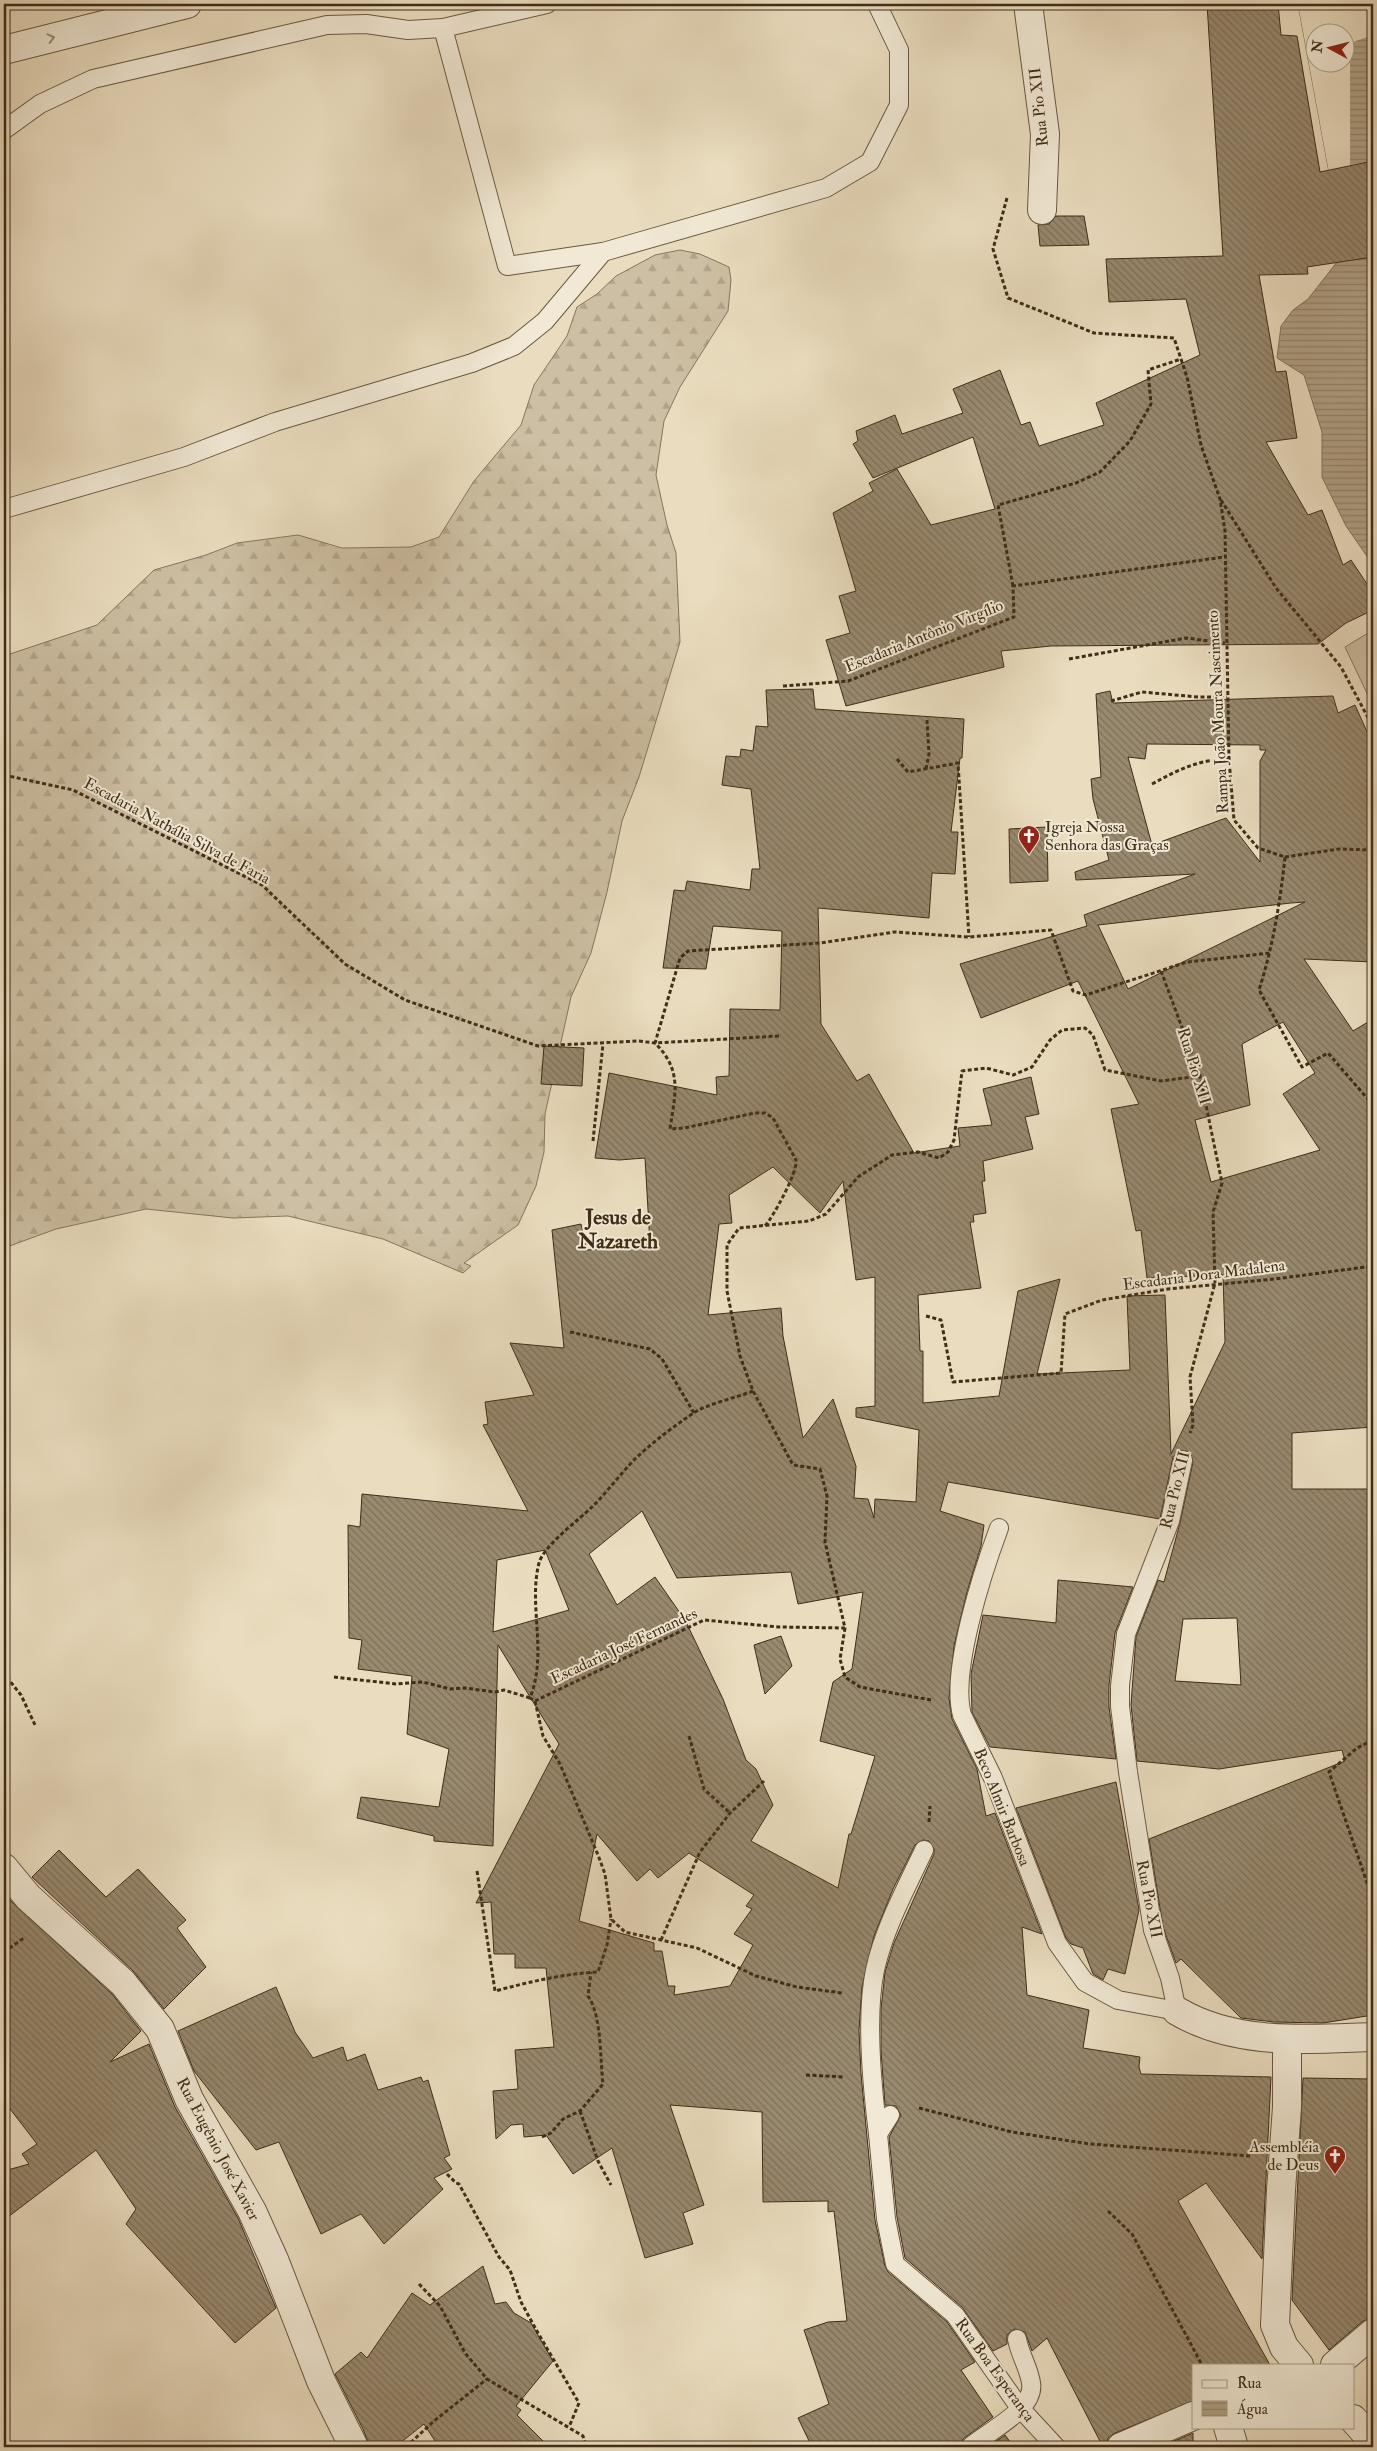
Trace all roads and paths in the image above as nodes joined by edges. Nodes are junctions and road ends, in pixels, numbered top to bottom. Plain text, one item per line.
1 (187, 4) edge
2 (546, 4) edge
3 (877, 4) edge
4 (1028, 4) edge
5 (443, 28) junction
6 (4, 50) edge
7 (4, 130) edge
8 (1009, 195) dead end
9 (1042, 210) dead end
10 (603, 252) junction
11 (1181, 359) junction
12 (1138, 423) junction
13 (1144, 427) dead end
14 (1220, 499) junction
15 (4, 509) edge
16 (1224, 556) junction
17 (1013, 586) junction
18 (1225, 643) junction
19 (1069, 659) dead end
20 (783, 686) dead end
21 (1227, 697) junction
22 (1111, 701) dead end
23 (927, 720) dead end
24 (1373, 727) edge
25 (897, 759) dead end
26 (1229, 759) junction
27 (926, 769) junction
28 (4, 775) edge
29 (1152, 784) dead end
30 (1373, 850) edge
31 (1285, 857) junction
32 (969, 937) junction
33 (1271, 953) junction
34 (1161, 971) junction
35 (779, 1036) dead end
36 (655, 1043) junction
37 (603, 1044) junction
38 (1200, 1076) junction
39 (1373, 1105) edge
40 (593, 1141) dead end
41 (765, 1226) junction
42 (1373, 1266) edge
43 (1215, 1284) junction
44 (926, 1316) dead end
45 (570, 1332) dead end
46 (753, 1392) junction
47 (694, 1413) junction
48 (1182, 1460) joint
49 (999, 1528) dead end
50 (844, 1628) junction
51 (4, 1664) edge
52 (334, 1677) dead end
53 (530, 1698) junction
54 (535, 1701) junction
55 (959, 1704) junction
56 (36, 1727) dead end
57 (689, 1736) dead end
58 (1373, 1740) edge
59 (764, 1781) dead end
60 (730, 1812) junction
61 (924, 1850) dead end
62 (4, 1868) edge
63 (477, 1871) dead end
64 (1373, 1900) edge
65 (611, 1919) junction
66 (661, 1940) junction
67 (591, 1972) junction
68 (870, 1996) junction
69 (1177, 2011) junction
70 (1373, 2037) edge
71 (1287, 2040) junction
72 (806, 2075) dead end
73 (872, 2079) junction
74 (580, 2111) junction
75 (890, 2115) joint
76 (878, 2134) junction
77 (542, 2136) dead end
78 (1284, 2159) junction
79 (447, 2174) dead end
80 (611, 2186) dead end
81 (1108, 2211) dead end
82 (419, 2284) dead end
83 (1373, 2333) edge
84 (1017, 2339) dead end
85 (1291, 2356) edge
86 (1201, 2364) edge
87 (1336, 2364) edge
88 (487, 2378) junction
89 (1020, 2408) junction
90 (1192, 2416) edge
91 (1354, 2420) edge
92 (569, 2427) junction
93 (1228, 2428) edge
94 (1373, 2441) edge
95 (354, 2447) edge
96 (406, 2447) edge
97 (586, 2447) edge
98 (970, 2447) edge
99 (1056, 2447) edge
100 (1121, 2447) edge
101 (1234, 2447) edge

6 -> 1 street
2 - 5 lane
3 - 10 lane
4 - 9 street, Rua Pio XII
5 - 7 lane
5 - 10 lane
8 - 11 path, Rampa João Moura Nascimento
10 - 15 lane
11 - 12 path
11 - 14 path, Rampa João Moura Nascimento
12 - 13 path
12 - 17 path
14 - 16 path, Rampa João Moura Nascimento
14 - 24 path
16 - 17 path, Escadaria Antônio Virgílio
16 - 18 path, Rampa João Moura Nascimento
17 - 20 path, Escadaria Antônio Virgílio
18 - 19 path
18 - 21 path, Rampa João Moura Nascimento
21 - 22 path
21 - 26 path, Rampa João Moura Nascimento
23 - 27 path
25 - 27 path
26 - 29 path
26 - 31 path, Rampa João Moura Nascimento
27 - 32 path
28 - 37 path, Escadaria Nathália Silva de Faria
30 - 31 path
31 - 33 path
32 - 34 path
32 - 36 path
33 - 34 path
33 - 39 path
34 - 38 path, Rua Pio XII
35 - 36 path, Escadaria Nathália Silva de Faria
36 - 37 path, Escadaria Nathália Silva de Faria
36 - 41 path
37 - 40 path
38 - 41 path
38 - 43 path, Rua Pio XII
41 - 46 path
42 - 43 path, Escadaria Dora Madalena
43 - 44 path, Escadaria Dora Madalena
43 - 48 path, Rua Pio XII
45 - 47 path
46 - 47 path
46 - 50 path
47 - 53 path
48 - 69 lane, Rua Pio XII
49 - 55 lane, Beco Almir Barbosa
50 - 54 path, Escadaria José Fernandes
50 - 55 path
51 - 56 path
52 - 53 path
53 - 54 path
54 - 65 path
55 - 69 lane, Beco Almir Barbosa
57 - 60 path
58 - 64 path
59 - 60 path
60 - 66 path
61 - 68 lane, Rua Boa Esperança
62 - 95 street, Rua Eugênio José Xavier
63 - 67 path
65 - 66 path
65 - 67 path
66 - 68 path
67 - 74 path
68 - 73 lane, Rua Boa Esperança
69 - 71 street
70 - 71 street
71 - 78 street
72 - 73 path
73 - 76 lane, Rua Boa Esperança
74 - 77 path
74 - 80 path
75 - 76 lane
75 - 78 path
76 - 89 lane, Rua Boa Esperança
78 - 85 street
79 - 92 path
81 - 86 path
82 - 88 path
83 - 87 street
84 - 89 lane
88 - 92 path
88 - 96 path
89 - 98 lane
89 - 99 lane, Rua Boa Esperança
90 - 100 street
91 - 94 street
92 - 97 path
93 - 101 street

